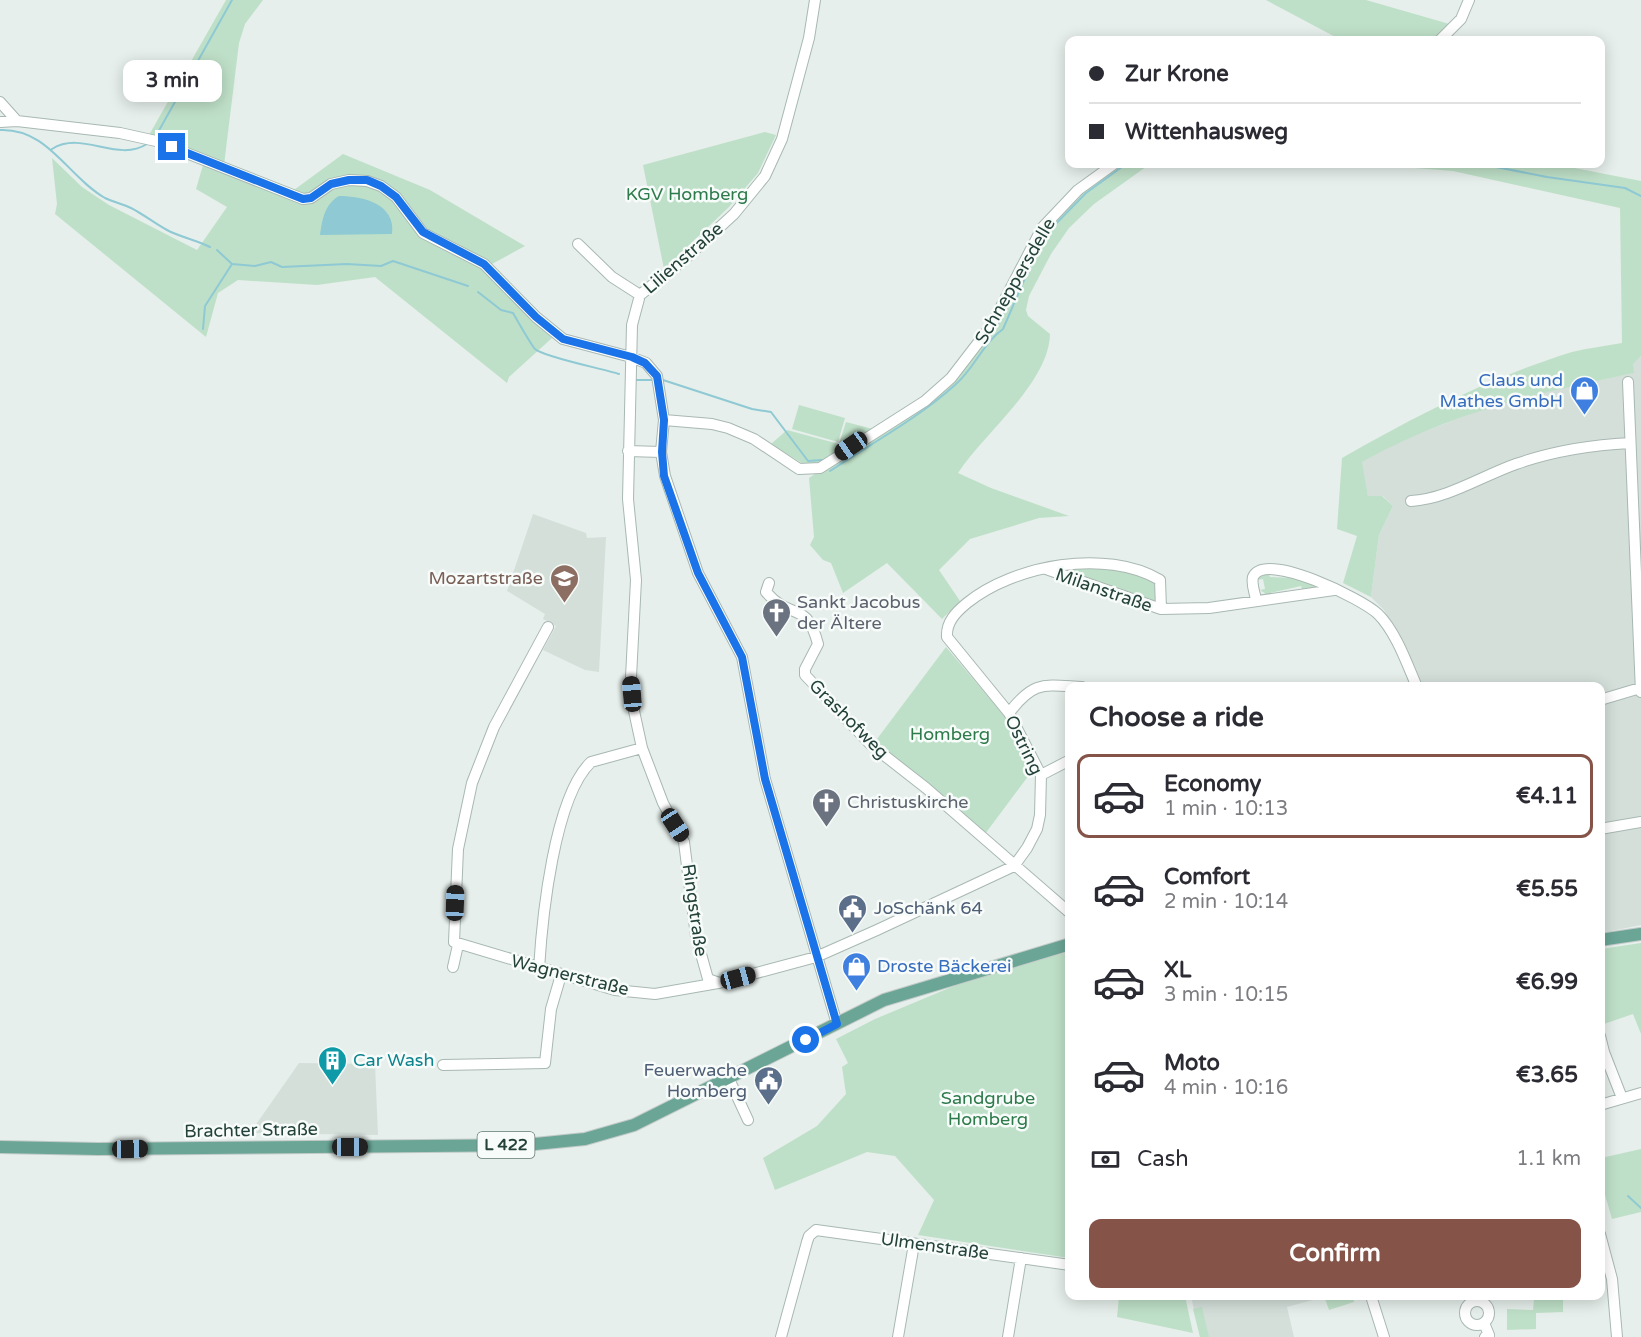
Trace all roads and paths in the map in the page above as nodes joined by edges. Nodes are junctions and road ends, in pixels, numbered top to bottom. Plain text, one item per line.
1 (815, 0) edge
2 (1469, 0) edge
3 (1444, 36) edge
4 (0, 102) edge
5 (17, 121) junction
6 (0, 122) edge
7 (1108, 168) edge
8 (578, 244) dead end
9 (640, 295) junction
10 (632, 357) junction
11 (1628, 382) dead end
12 (664, 420) junction
13 (1630, 443) junction
14 (628, 451) junction
15 (662, 452) junction
16 (1411, 501) dead end
17 (1638, 524) edge
18 (1046, 569) junction
19 (768, 583) dead end
20 (1334, 590) junction
21 (1256, 600) junction
22 (1161, 609) junction
23 (548, 627) dead end
24 (947, 637) joint
25 (1414, 682) edge
26 (1065, 686) edge
27 (1640, 690) edge
28 (1605, 699) edge
29 (1009, 713) junction
30 (642, 748) junction
31 (1065, 763) edge
32 (1041, 775) junction
33 (1641, 822) edge
34 (1605, 828) edge
35 (1014, 866) junction
36 (1065, 909) edge
37 (1641, 934) edge
38 (1605, 939) edge
39 (456, 944) junction
40 (1065, 945) edge
41 (816, 957) junction
42 (453, 968) dead end
43 (539, 969) junction
44 (561, 975) junction
45 (719, 983) junction
46 (837, 1024) junction
47 (1605, 1055) edge
48 (443, 1065) dead end
49 (729, 1079) junction
50 (1641, 1093) edge
51 (1622, 1098) junction
52 (1605, 1103) edge
53 (748, 1120) dead end
54 (0, 1147) edge
55 (914, 1244) junction
56 (1605, 1253) edge
57 (1021, 1258) junction
58 (1065, 1263) edge
59 (1372, 1300) edge
60 (1472, 1300) edge
61 (1476, 1300) edge
62 (1484, 1323) junction
63 (781, 1337) edge
64 (898, 1337) edge
65 (1009, 1337) edge
66 (1384, 1337) edge
67 (1485, 1337) edge
68 (1617, 1337) edge

1 - 9 street, Lilienstraße
2 - 3 street
4 - 5 street
5 - 6 street
5 - 10 street
7 - 12 street, Schneppersdelle
8 - 9 street
9 - 10 street, Lilienstraße
10 - 12 street
10 - 14 street, Ringstraße
11 - 13 street
12 - 15 street
13 - 16 street
13 - 17 street
14 - 15 street
14 - 30 street, Ringstraße
15 - 41 street
17 - 27 street
18 - 22 street, Milanstraße
18 - 22 street, Milanstraße
18 - 24 street, Milanstraße
19 - 35 street, Grashofweg
20 - 21 street, Milanstraße
20 - 21 street
20 - 25 street
21 - 22 street, Milanstraße
23 - 39 street
24 - 29 street, Ostring
26 - 29 street
27 - 28 street
29 - 32 street, Ostring
30 - 43 street
30 - 45 street, Ringstraße
31 - 32 street
32 - 35 street, Ostring
33 - 34 street
35 - 36 street, Grashofweg
35 - 41 street
37 - 38 main road
39 - 42 street
39 - 43 street, Wagnerstraße
40 - 46 main road, L 422
41 - 45 street
41 - 46 street
43 - 44 street, Wagnerstraße
44 - 45 street, Wagnerstraße
44 - 48 street
46 - 49 main road, Brachter Straße / L 422
47 - 51 street
49 - 53 street
49 - 54 main road, Brachter Straße / L 422
50 - 51 street
51 - 52 street
55 - 57 street, Ulmenstraße
55 - 63 street, Ulmenstraße
55 - 64 street
56 - 68 street
57 - 58 street, Ulmenstraße
57 - 65 street
59 - 66 street
60 - 62 street
61 - 62 street
62 - 67 street

